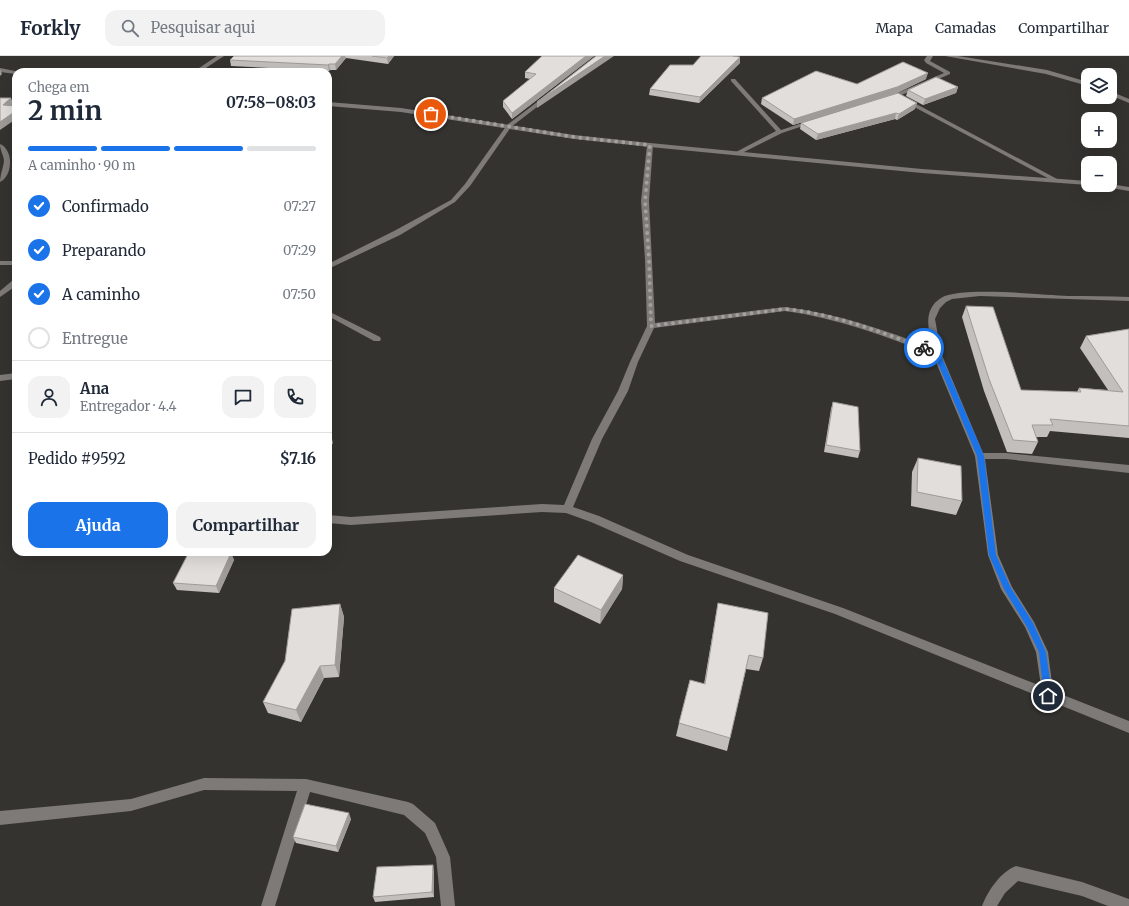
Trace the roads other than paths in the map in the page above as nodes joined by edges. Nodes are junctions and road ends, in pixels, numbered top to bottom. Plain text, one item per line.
1 (221, 56) edge
2 (930, 56) edge
3 (948, 56) edge
4 (202, 68) edge
5 (0, 70) edge
6 (12, 71) edge
7 (734, 80) dead end
8 (1081, 82) edge
9 (552, 94) edge
10 (898, 96) junction
11 (1117, 96) edge
12 (1129, 101) edge
13 (880, 102) edge
14 (332, 104) edge
15 (820, 120) edge
16 (509, 126) junction
17 (780, 132) junction
18 (650, 145) junction
19 (0, 146) edge
20 (738, 153) junction
21 (0, 180) edge
22 (1057, 180) junction
23 (1081, 182) edge
24 (1117, 187) edge
25 (1129, 189) edge
26 (0, 263) edge
27 (12, 263) edge
28 (332, 265) edge
29 (12, 285) edge
30 (0, 295) edge
31 (1129, 299) edge
32 (332, 315) edge
33 (651, 326) junction
34 (377, 339) dead end
35 (937, 353) junction
36 (12, 376) edge
37 (0, 378) edge
38 (980, 456) junction
39 (1129, 469) edge
40 (567, 509) junction
41 (332, 519) edge
42 (1048, 696) junction
43 (1129, 728) edge
44 (306, 785) junction
45 (0, 818) edge
46 (268, 906) edge
47 (448, 906) edge
48 (989, 906) edge
49 (1128, 906) edge

1 - 4 street
2 - 10 street
3 - 8 street
5 - 6 street
7 - 17 street
9 - 16 street
10 - 13 street
10 - 22 street
11 - 12 street
14 - 16 street
15 - 17 street
16 - 18 street
16 - 28 street
17 - 20 street
18 - 20 street
18 - 33 street
19 - 21 street
20 - 22 street
22 - 23 street
24 - 25 street
26 - 27 street
29 - 30 street
31 - 35 street
32 - 34 street
33 - 35 street
33 - 40 street
35 - 38 street
36 - 37 street
38 - 39 street
38 - 42 street
40 - 41 street
40 - 42 street
42 - 43 street
44 - 45 street
44 - 46 street
44 - 47 street
48 - 49 street

